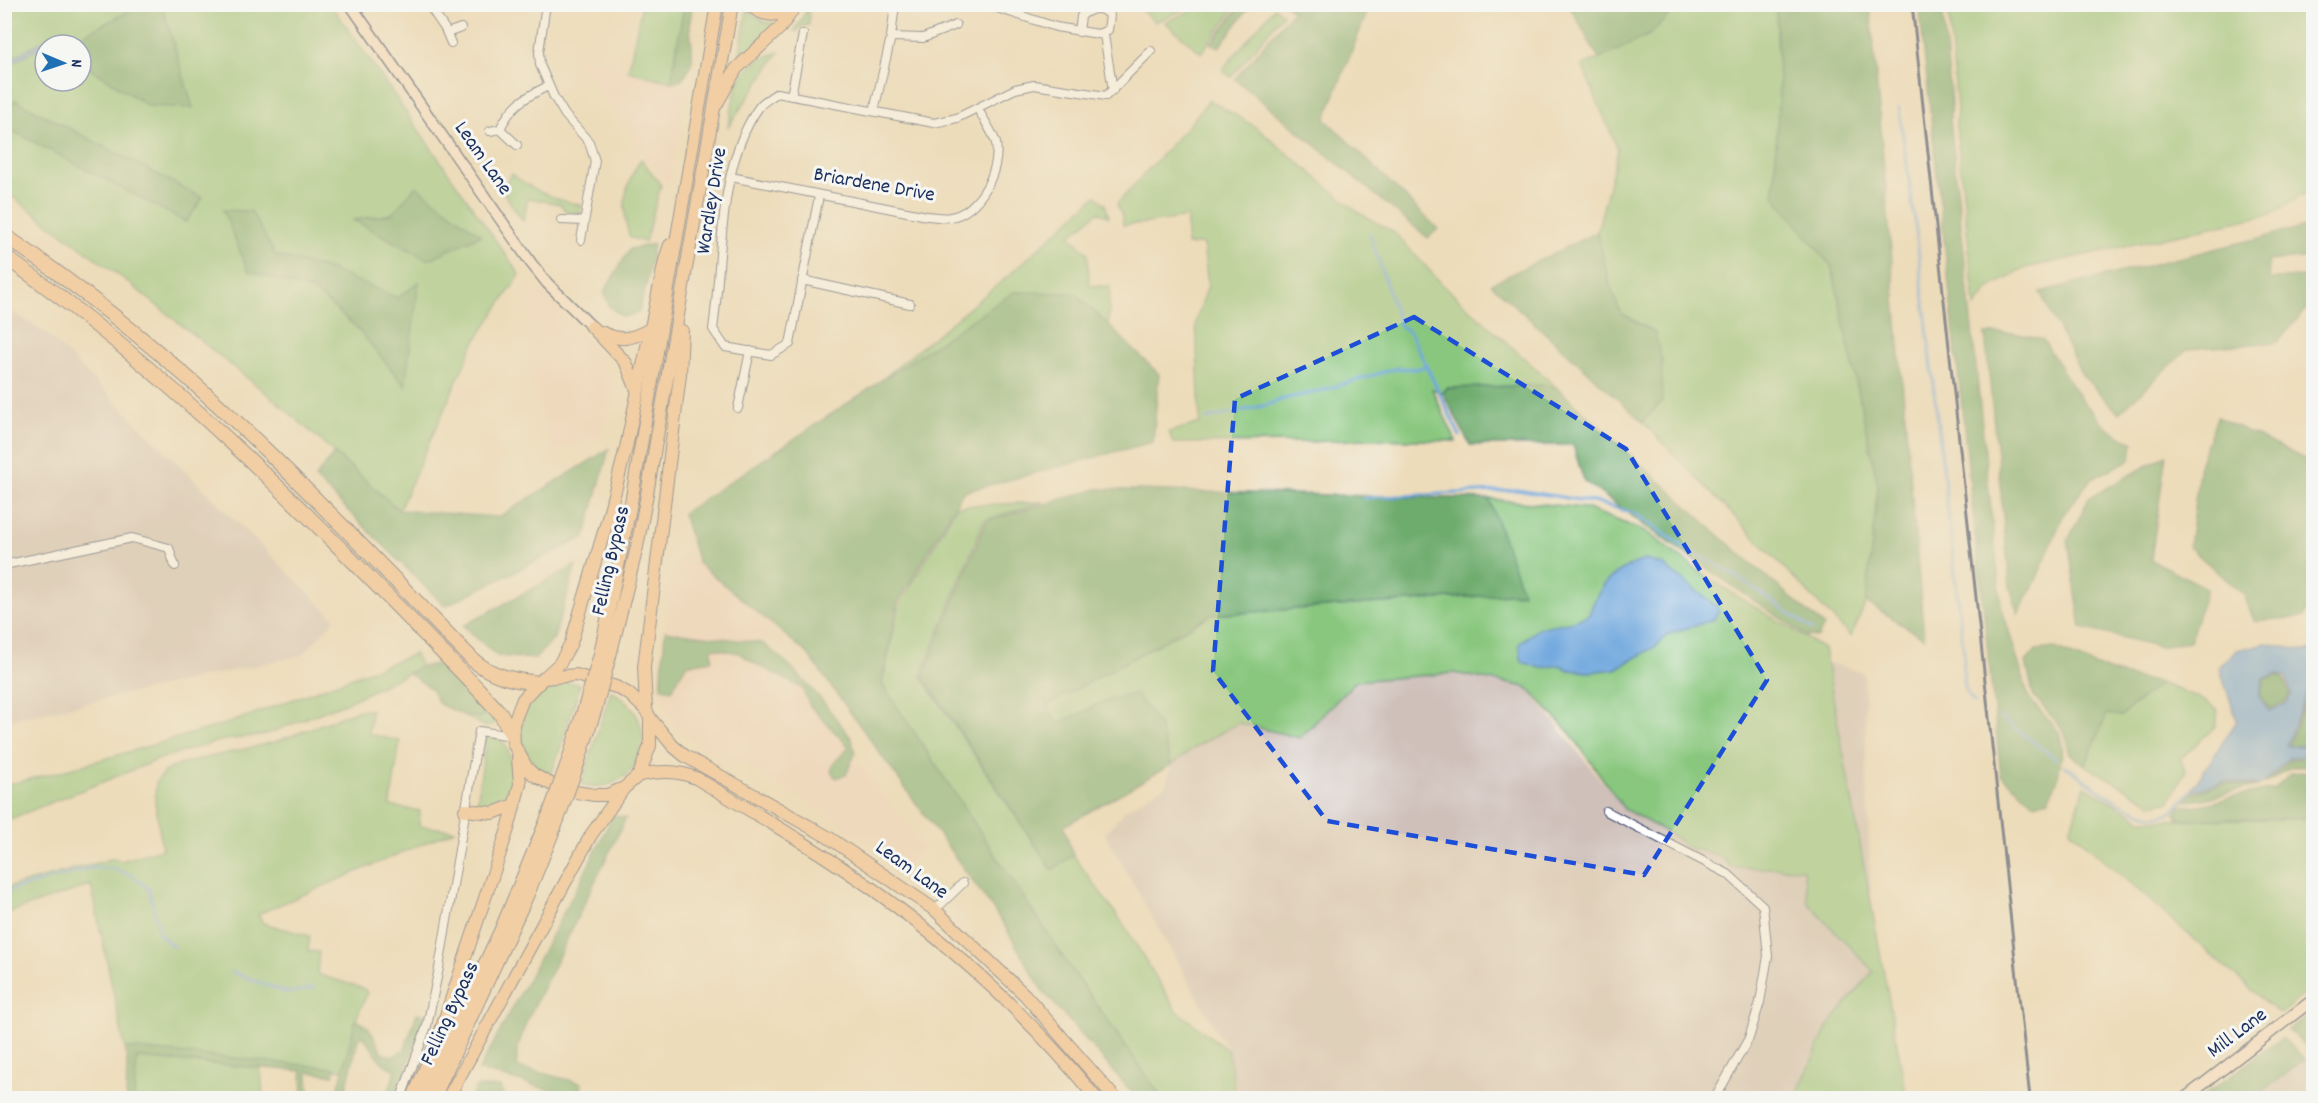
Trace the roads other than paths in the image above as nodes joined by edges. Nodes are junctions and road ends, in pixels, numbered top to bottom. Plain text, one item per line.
1 (350, 4) edge
2 (428, 4) edge
3 (546, 4) edge
4 (717, 4) edge
5 (732, 4) edge
6 (748, 4) edge
7 (896, 4) edge
8 (956, 4) edge
9 (796, 6) edge
10 (956, 25) dead end
11 (461, 28) dead end
12 (1079, 32) junction
13 (447, 33) junction
14 (804, 34) dead end
15 (1097, 34) junction
16 (891, 38) junction
17 (451, 44) dead end
18 (1151, 51) dead end
19 (548, 86) junction
20 (1113, 90) junction
21 (791, 96) junction
22 (978, 109) junction
23 (713, 110) junction
24 (874, 111) junction
25 (500, 129) junction
26 (490, 130) dead end
27 (517, 145) dead end
28 (731, 177) junction
29 (819, 196) junction
30 (561, 220) dead end
31 (583, 220) junction
32 (680, 220) junction
33 (4, 235) edge
34 (580, 240) dead end
35 (4, 255) edge
36 (684, 279) junction
37 (802, 280) junction
38 (910, 304) dead end
39 (592, 327) junction
40 (650, 329) junction
41 (750, 351) junction
42 (638, 391) junction
43 (738, 408) dead end
44 (4, 565) edge
45 (175, 566) dead end
46 (605, 655) junction
47 (541, 680) junction
48 (648, 714) junction
49 (512, 736) junction
50 (518, 753) junction
51 (639, 775) junction
52 (624, 788) junction
53 (514, 805) junction
54 (465, 810) junction
55 (1606, 811) dead end
56 (553, 818) junction
57 (963, 883) dead end
58 (935, 910) junction
59 (2313, 999) edge
60 (401, 1098) edge
61 (413, 1098) edge
62 (421, 1098) edge
63 (434, 1098) edge
64 (448, 1098) edge
65 (1096, 1098) edge
66 (1115, 1098) edge
67 (1715, 1098) edge
68 (2185, 1098) edge

1 - 39 main road, Leam Lane
2 - 13 street
3 - 19 street
4 - 32 main road, Felling Bypass
5 - 23 main road, Felling Bypass
6 - 9 main road
7 - 16 street
8 - 12 street
9 - 23 main road
10 - 16 street
11 - 13 street
12 - 15 street
12 - 15 street
13 - 17 street
14 - 21 street
15 - 20 street
16 - 24 street
18 - 20 street
19 - 25 street
19 - 31 street
20 - 22 street, Wardley Drive
21 - 24 street, Wardley Drive
21 - 28 street, Wardley Drive
22 - 24 street, Wardley Drive
22 - 29 street, Briardene Drive
23 - 36 main road, Felling Bypass
25 - 26 street
25 - 27 street
28 - 29 street, Briardene Drive
28 - 41 street, Wardley Drive
29 - 37 street, Wardley Drive
30 - 31 street
31 - 34 street
32 - 40 main road
32 - 46 main road, Felling Bypass
33 - 47 highway
35 - 49 highway
36 - 46 main road, Felling Bypass
36 - 48 main road
37 - 38 street
37 - 41 street, Wardley Drive
39 - 40 main road
39 - 42 main road
40 - 42 main road
41 - 43 street
42 - 47 main road
44 - 45 street
46 - 56 main road, Felling Bypass, bridge
47 - 48 main road
47 - 49 main road
48 - 51 main road
48 - 58 main road, Leam Lane
49 - 50 main road
49 - 54 street
50 - 52 main road
50 - 53 main road
51 - 52 main road
51 - 65 main road, Leam Lane
52 - 64 main road
53 - 54 main road
53 - 61 main road
54 - 60 street
55 - 67 street
56 - 62 main road, Felling Bypass
56 - 63 main road, Felling Bypass
57 - 58 street
58 - 66 main road, Leam Lane
59 - 68 main road, Mill Lane

